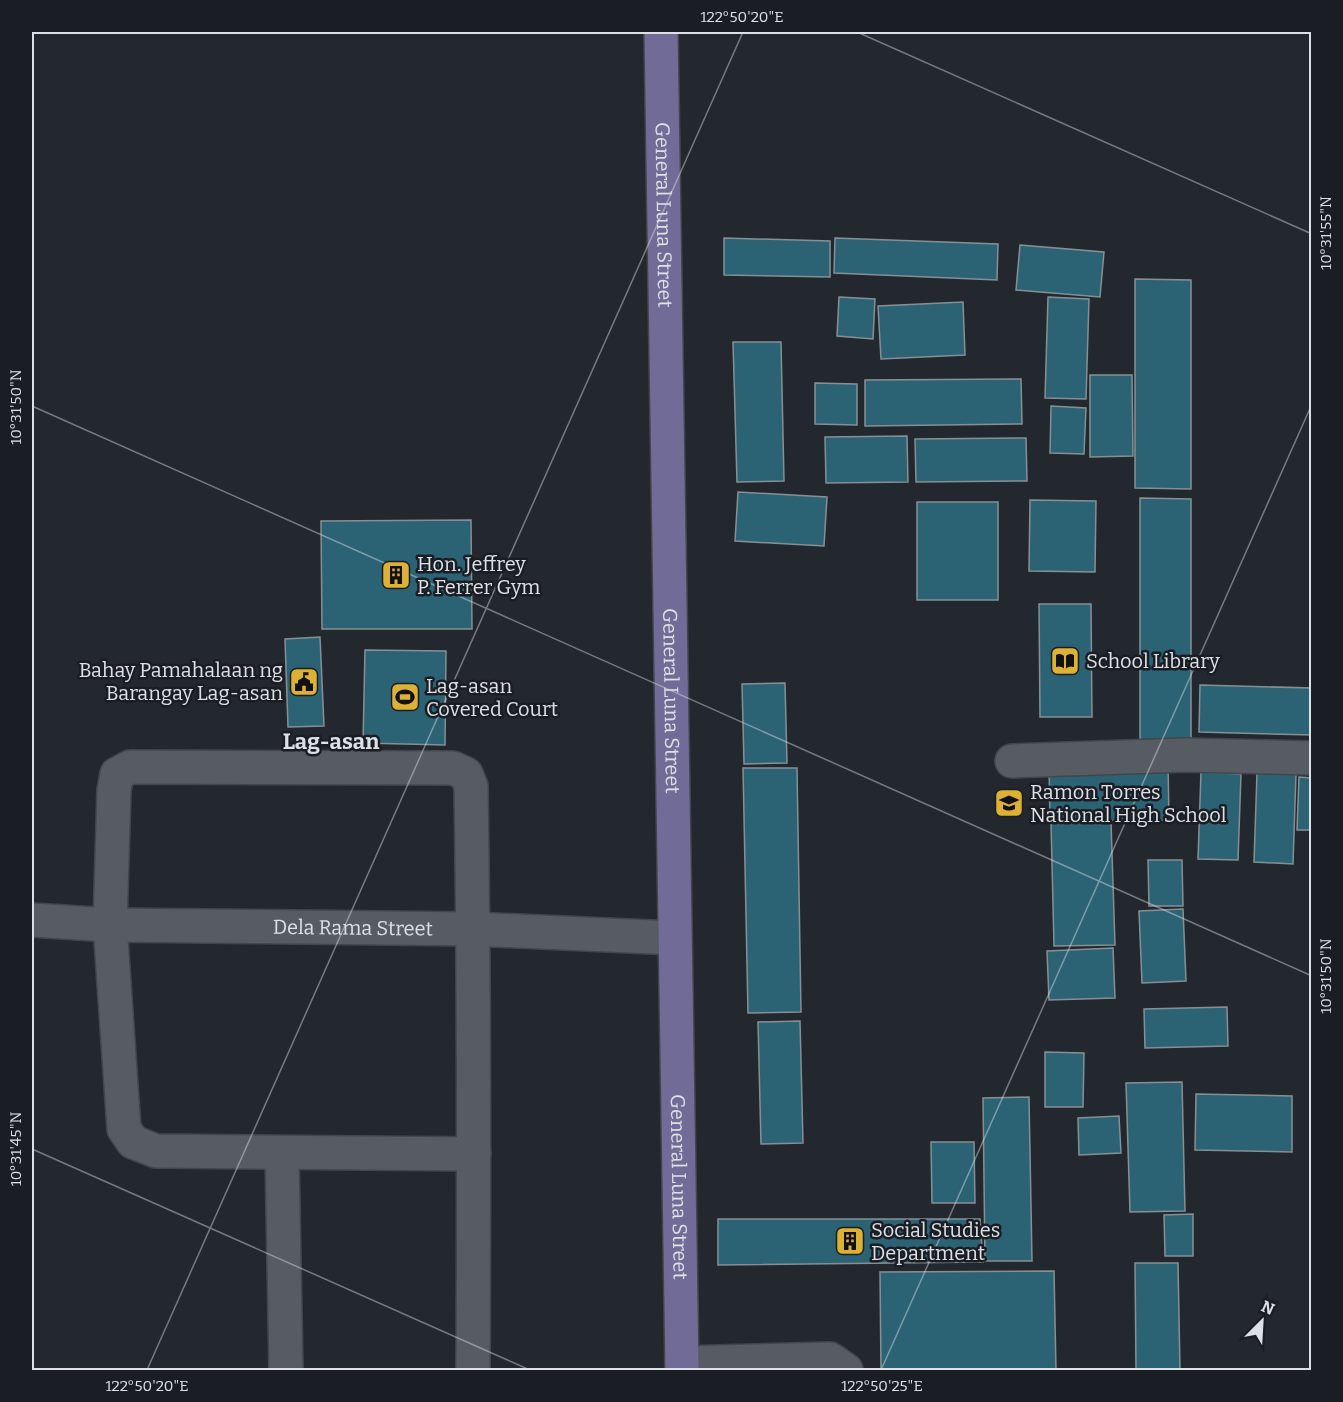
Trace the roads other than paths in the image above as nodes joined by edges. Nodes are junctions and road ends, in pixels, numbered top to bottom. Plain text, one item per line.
1 (661, 32) edge
2 (1311, 758) edge
3 (1012, 761) dead end
4 (32, 920) edge
5 (110, 925) junction
6 (473, 929) junction
7 (674, 938) junction
8 (282, 1154) junction
9 (474, 1154) junction
10 (682, 1367) edge
11 (286, 1371) edge
12 (473, 1371) edge
13 (846, 1371) edge

1 - 7 main road, General Luna Street
2 - 3 street
4 - 5 street, Dela Rama Street
5 - 6 street, Dela Rama Street
5 - 6 street
5 - 8 street
6 - 7 street, Dela Rama Street
6 - 9 street
7 - 10 main road, General Luna Street
8 - 9 street
8 - 11 street
9 - 12 street
10 - 13 street

